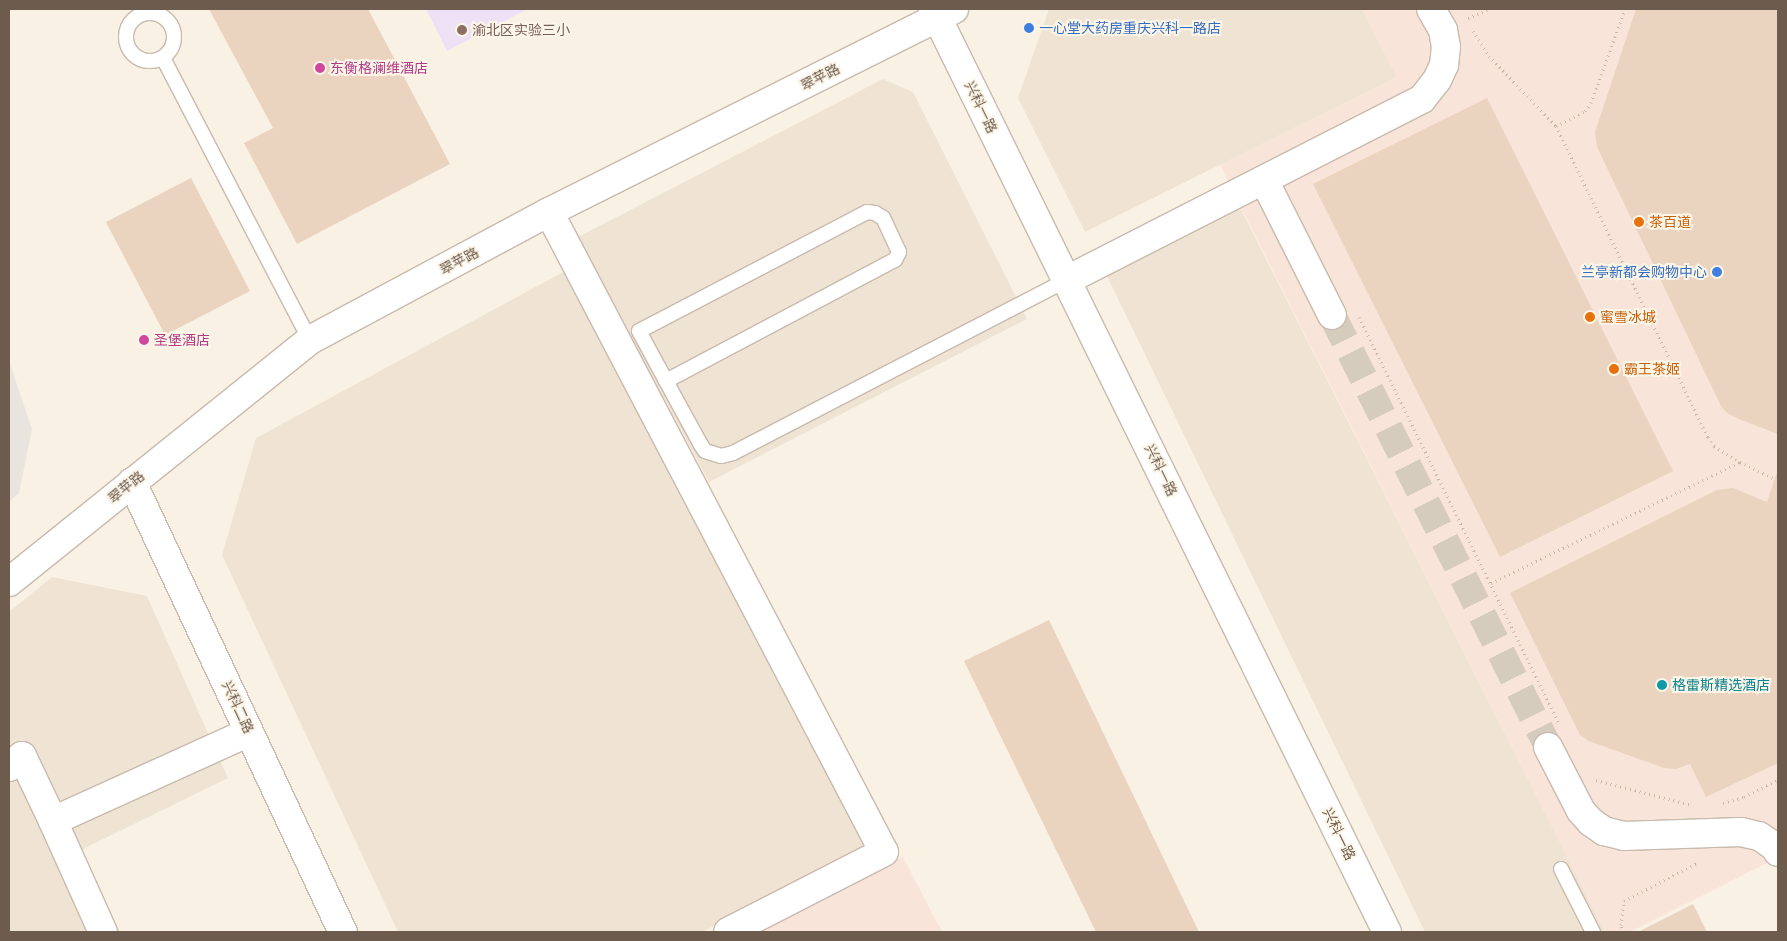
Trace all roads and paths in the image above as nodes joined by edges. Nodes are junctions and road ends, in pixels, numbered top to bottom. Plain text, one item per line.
1 (1431, 9) edge
2 (1624, 9) edge
3 (144, 11) edge
4 (941, 12) edge
5 (1463, 14) dead end
6 (163, 58) junction
7 (1556, 126) junction
8 (1264, 180) junction
9 (549, 212) junction
10 (1067, 280) junction
11 (1344, 312) joint
12 (310, 340) junction
13 (666, 382) junction
14 (1740, 462) junction
15 (1773, 478) dead end
16 (132, 482) junction
17 (9, 582) edge
18 (1491, 583) junction
19 (1559, 723) dead end
20 (249, 732) junction
21 (1548, 747) tunnel mouth
22 (9, 767) edge
23 (1588, 776) dead end
24 (1778, 780) edge
25 (1721, 804) dead end
26 (1697, 806) dead end
27 (53, 821) junction
28 (1778, 852) edge
29 (1698, 862) dead end
30 (1561, 869) dead end
31 (103, 932) edge
32 (343, 932) edge
33 (728, 932) edge
34 (1387, 932) edge
35 (1593, 932) edge
36 (1624, 932) edge

1 - 8 street
2 - 7 path
3 - 6 lane
3 - 6 lane
4 - 9 street, 翠苹路
4 - 10 street, 兴科一路
5 - 7 path
6 - 12 lane
7 - 14 path
8 - 10 street
8 - 11 street
9 - 12 street, 翠苹路
9 - 33 street
10 - 13 lane
10 - 34 street, 兴科一路
11 - 18 path
12 - 16 street, 翠苹路
13 - 13 lane
14 - 15 path
14 - 18 path
16 - 17 street, 翠苹路
16 - 20 street, 兴科二路
18 - 19 path
20 - 27 street
20 - 32 street, 兴科二路
21 - 28 street
22 - 27 street
23 - 26 path
24 - 25 path
27 - 31 street
29 - 36 path
30 - 35 lane

